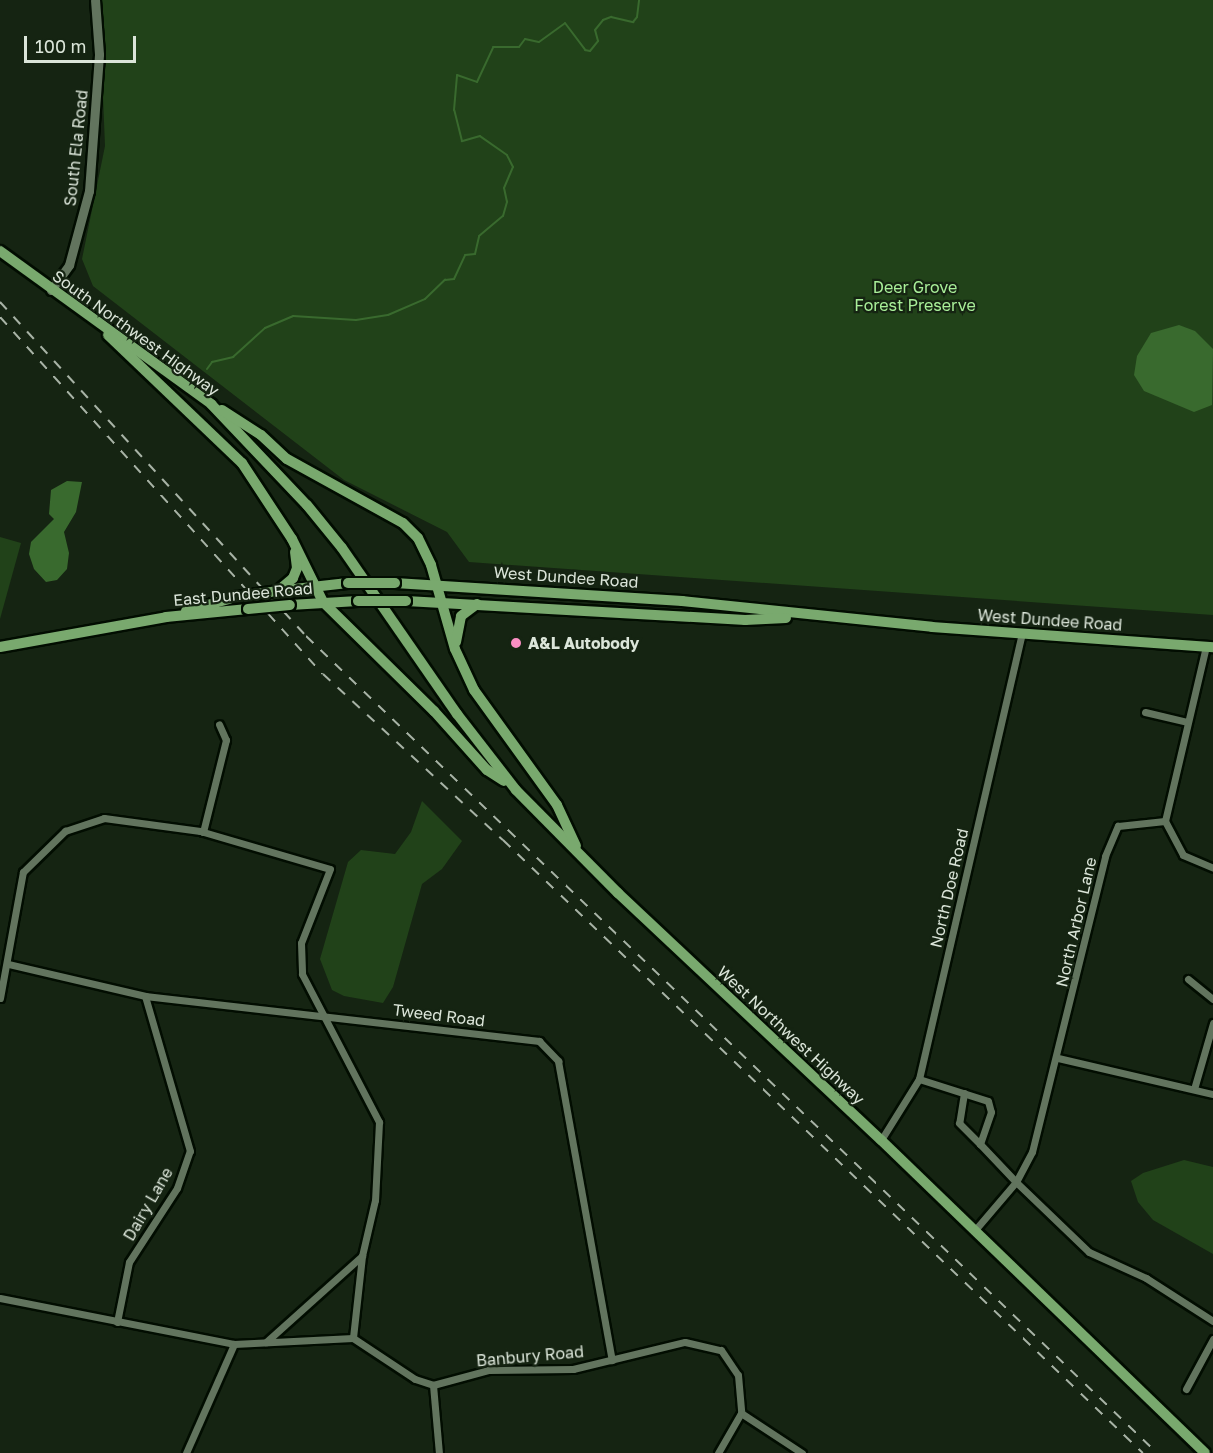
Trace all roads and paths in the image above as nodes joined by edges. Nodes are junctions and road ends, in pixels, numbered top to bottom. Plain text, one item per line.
1 (95, 0) edge
2 (0, 251) edge
3 (51, 290) junction
4 (82, 310) junction
5 (211, 404) junction
6 (292, 538) junction
7 (437, 583) junction
8 (315, 586) junction
9 (277, 591) junction
10 (323, 602) junction
11 (442, 602) junction
12 (477, 604) junction
13 (385, 612) joint
14 (814, 616) junction
15 (166, 617) junction
16 (1022, 634) junction
17 (1210, 646) edge
18 (0, 647) edge
19 (455, 649) junction
20 (1145, 712) dead end
21 (1187, 722) junction
22 (219, 724) dead end
23 (516, 790) junction
24 (1165, 821) junction
25 (203, 832) junction
26 (579, 854) junction
27 (1213, 868) edge
28 (8, 964) junction
29 (1188, 979) dead end
30 (145, 996) junction
31 (0, 998) edge
32 (1213, 999) edge
33 (320, 1014) junction
34 (1213, 1023) edge
35 (1058, 1058) junction
36 (919, 1079) junction
37 (1194, 1089) junction
38 (964, 1093) junction
39 (1213, 1094) edge
40 (882, 1140) junction
41 (980, 1144) junction
42 (1016, 1182) junction
43 (975, 1230) junction
44 (362, 1256) junction
45 (0, 1298) edge
46 (1213, 1321) edge
47 (117, 1322) junction
48 (353, 1338) junction
49 (1213, 1339) edge
50 (266, 1342) junction
51 (234, 1344) junction
52 (612, 1360) junction
53 (433, 1385) junction
54 (1186, 1389) dead end
55 (741, 1413) junction
56 (186, 1453) edge
57 (439, 1453) edge
58 (718, 1453) edge
59 (802, 1453) edge
60 (1205, 1453) edge

1 - 3 main road, South Ela Road
2 - 3 main road, South Northwest Highway
3 - 4 main road, South Northwest Highway
4 - 5 main road, South Northwest Highway
4 - 6 main road
5 - 7 main road
5 - 13 main road, South Northwest Highway
6 - 8 main road
6 - 9 main road
7 - 8 main road, West Dundee Road, bridge
7 - 11 main road
7 - 14 main road, West Dundee Road
8 - 9 main road, East Dundee Road
8 - 10 main road
9 - 15 main road, East Dundee Road, bridge
10 - 11 main road, West Dundee Road, bridge
10 - 15 main road, East Dundee Road, bridge
10 - 23 main road
11 - 12 main road, West Dundee Road
11 - 19 main road
12 - 14 main road, West Dundee Road
12 - 19 main road
13 - 23 main road, West Northwest Highway
14 - 16 main road, West Dundee Road
15 - 18 main road, East Dundee Road
16 - 17 main road, West Dundee Road
16 - 36 street, North Doe Road
17 - 21 street
19 - 26 main road
20 - 21 street
21 - 24 street
22 - 25 street
23 - 26 main road, West Northwest Highway
24 - 27 street
24 - 35 street, North Arbor Lane
25 - 28 street
25 - 33 street
26 - 40 main road, West Northwest Highway
28 - 30 street, Tweed Road
28 - 31 street
29 - 32 street
30 - 33 street, Tweed Road
30 - 47 street, Dairy Lane
33 - 44 street
33 - 52 street, Tweed Road
34 - 37 street
35 - 37 street
35 - 42 street, North Arbor Lane
36 - 38 street
36 - 40 street, North Doe Road
37 - 39 street
38 - 41 street
38 - 41 street
40 - 43 main road, West Northwest Highway
41 - 42 street
42 - 43 street, North Arbor Lane
42 - 46 street
43 - 60 main road, West Northwest Highway
44 - 48 street
44 - 50 street
45 - 47 street
47 - 51 street
48 - 50 street
48 - 53 street
49 - 54 street
50 - 51 street
51 - 56 street
52 - 53 street, Banbury Road
52 - 55 street, Banbury Road
53 - 57 street
55 - 58 street
55 - 59 street

